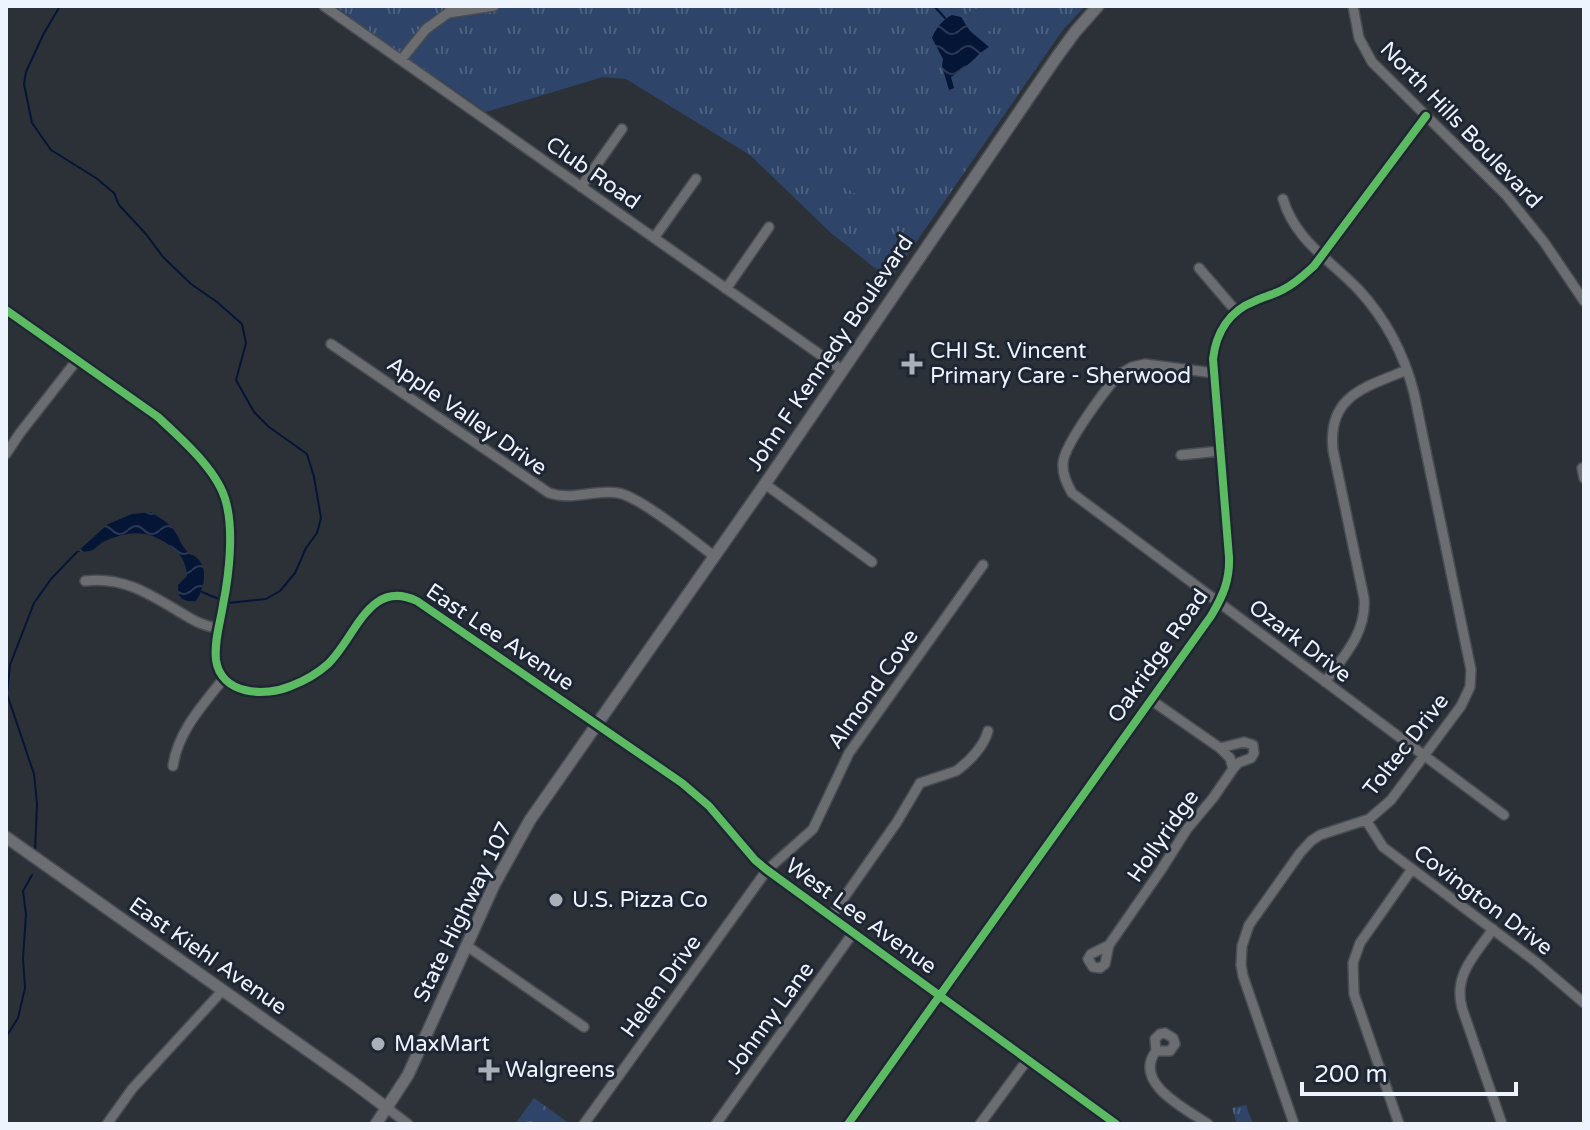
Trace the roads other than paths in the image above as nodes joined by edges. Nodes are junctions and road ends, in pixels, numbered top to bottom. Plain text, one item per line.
1 (324, 6) edge
2 (494, 6) edge
3 (1098, 6) edge
4 (1353, 6) edge
5 (450, 10) edge
6 (401, 60) junction
7 (1426, 116) junction
8 (622, 129) dead end
9 (696, 179) dead end
10 (581, 187) junction
11 (1283, 199) dead end
12 (769, 227) dead end
13 (654, 238) junction
14 (1322, 257) junction
15 (1199, 268) dead end
16 (726, 289) junction
17 (1584, 301) edge
18 (6, 310) edge
19 (1236, 311) junction
20 (331, 344) dead end
21 (77, 360) junction
22 (842, 370) junction
23 (1407, 370) junction
24 (1214, 373) junction
25 (1220, 451) junction
26 (6, 454) edge
27 (1181, 455) dead end
28 (765, 484) junction
29 (714, 556) junction
30 (872, 562) dead end
31 (983, 565) dead end
32 (85, 581) dead end
33 (1218, 603) junction
34 (218, 628) junction
35 (224, 678) junction
36 (1325, 682) junction
37 (1151, 700) junction
38 (597, 724) junction
39 (988, 731) dead end
40 (1220, 748) junction
41 (1424, 756) junction
42 (173, 766) dead end
43 (1233, 769) junction
44 (1504, 815) dead end
45 (1366, 820) junction
46 (6, 837) edge
47 (1412, 869) junction
48 (767, 870) junction
49 (831, 916) junction
50 (1493, 929) junction
51 (853, 933) junction
52 (1109, 945) dead end
53 (467, 946) junction
54 (223, 990) junction
55 (940, 996) junction
56 (1584, 1003) edge
57 (584, 1027) dead end
58 (1156, 1051) dead end
59 (1028, 1059) junction
60 (387, 1108) junction
61 (1103, 1115) junction
62 (107, 1124) edge
63 (376, 1124) edge
64 (408, 1124) edge
65 (584, 1124) edge
66 (716, 1124) edge
67 (848, 1124) edge
68 (980, 1124) edge
69 (1096, 1124) edge
70 (1116, 1124) edge
71 (1208, 1124) edge
72 (1294, 1124) edge
73 (1399, 1124) edge
74 (1502, 1124) edge

1 - 6 street, Club Road
2 - 5 street
3 - 22 main road, John F Kennedy Boulevard
4 - 7 street, North Hills Boulevard
5 - 6 street
6 - 10 street, Club Road
7 - 14 street
7 - 17 street, North Hills Boulevard
8 - 10 street
9 - 13 street
10 - 13 street, Club Road
11 - 14 street, Toltec Drive
12 - 16 street
13 - 16 street, Club Road
14 - 19 street
14 - 23 street, Toltec Drive
15 - 19 street
16 - 22 street, Club Road
18 - 21 street
19 - 24 street, Oakridge Road
20 - 29 street, Apple Valley Drive
21 - 26 street
21 - 34 street
22 - 28 main road, John F Kennedy Boulevard
23 - 36 street
23 - 41 street, Toltec Drive
24 - 25 street, Oakridge Road
24 - 33 street, Ozark Drive
25 - 27 street
25 - 33 street, Oakridge Road
28 - 29 main road, John F Kennedy Boulevard
28 - 30 street
29 - 38 main road, John F Kennedy Boulevard
31 - 48 street, Almond Cove
32 - 34 street
33 - 36 street, Ozark Drive
33 - 37 street, Oakridge Road
34 - 35 street
35 - 38 street, East Lee Avenue
35 - 42 street
36 - 41 street, Ozark Drive
37 - 40 street
37 - 55 street, Oakridge Road
38 - 48 street, West Lee Avenue
38 - 53 main road, State Highway 107
39 - 49 street
40 - 43 street
40 - 43 street, Hollyridge
41 - 44 street, Ozark Drive
41 - 45 street, Toltec Drive
43 - 52 street, Hollyridge
45 - 47 street, Covington Drive
45 - 72 street, Toltec Drive
46 - 54 main road, East Kiehl Avenue
47 - 50 street, Covington Drive
47 - 73 street
48 - 49 street, West Lee Avenue
48 - 65 street, Helen Drive
49 - 51 street, West Lee Avenue
50 - 56 street, Covington Drive
50 - 74 street
51 - 55 street, West Lee Avenue
51 - 66 street, Johnny Lane
53 - 57 street
53 - 60 main road, State Highway 107
54 - 60 main road, East Kiehl Avenue
54 - 62 street
55 - 59 street, West Lee Avenue
55 - 67 street, Oakridge Road
58 - 71 street
59 - 61 street, West Lee Avenue
59 - 68 street
60 - 63 main road, State Highway 107
60 - 64 street
61 - 69 street
61 - 70 street, West Lee Avenue

